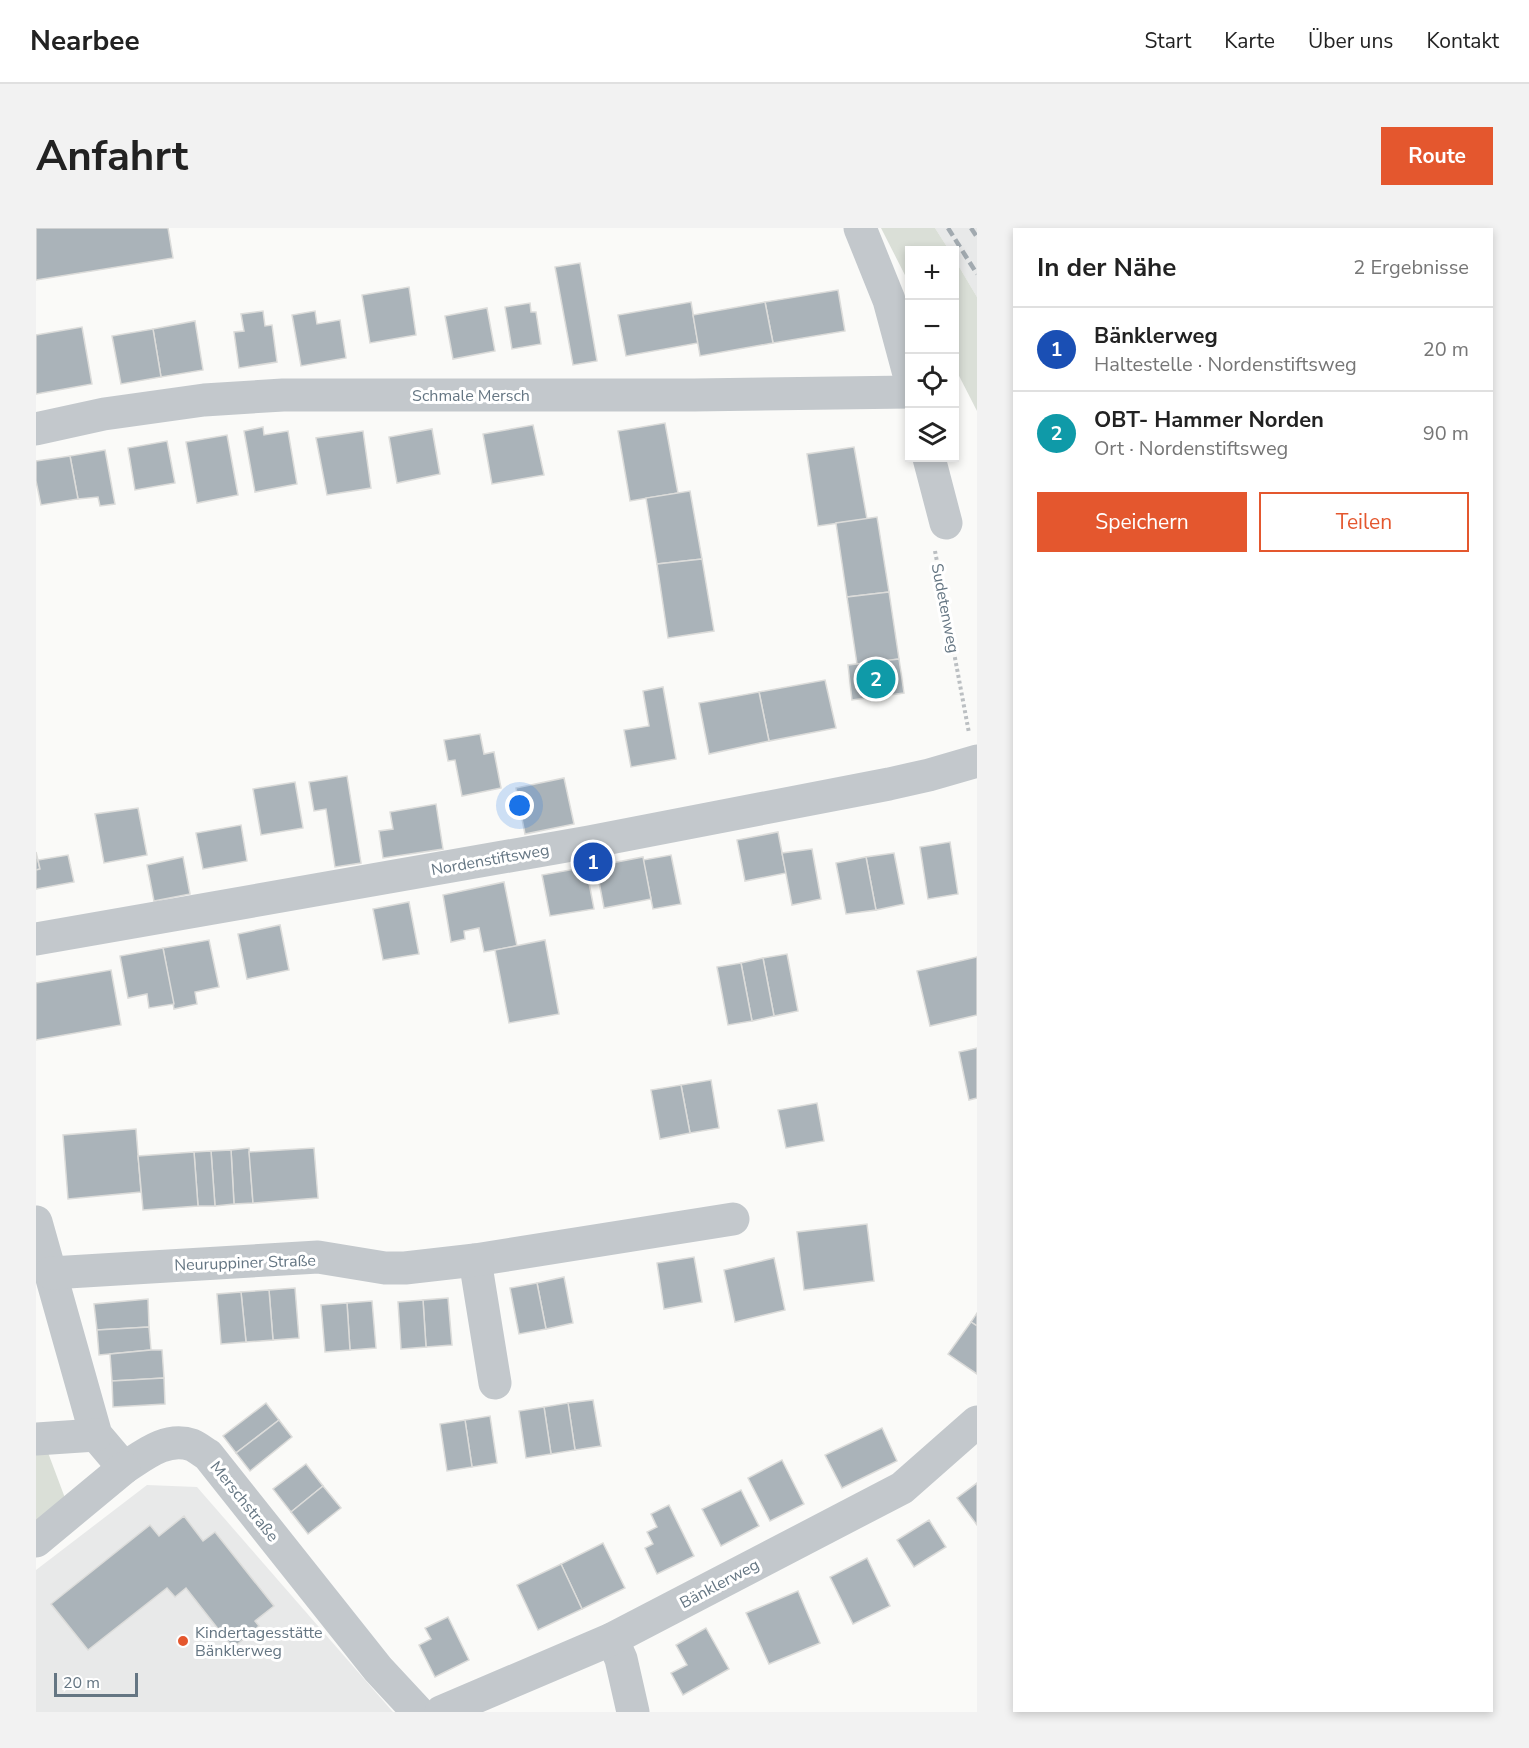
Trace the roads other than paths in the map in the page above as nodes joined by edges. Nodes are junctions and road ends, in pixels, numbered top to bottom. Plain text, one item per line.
1 (860, 228) edge
2 (905, 362) edge
3 (905, 392) edge
4 (36, 429) edge
5 (930, 462) edge
6 (946, 523) road end
7 (976, 767) edge
8 (36, 939) edge
9 (733, 1219) dead end
10 (36, 1222) edge
11 (475, 1260) junction
12 (48, 1294) edge
13 (495, 1383) dead end
14 (977, 1422) edge
15 (96, 1435) junction
16 (36, 1439) edge
17 (124, 1467) junction
18 (36, 1541) edge
19 (612, 1639) junction
20 (418, 1712) edge
21 (441, 1712) edge
22 (633, 1712) edge

1 - 2 street
3 - 4 street, Schmale Mersch
5 - 6 street
7 - 8 street, Nordenstiftsweg
9 - 11 street, Neuruppiner Straße
10 - 12 street
11 - 12 street, Neuruppiner Straße
11 - 13 street
12 - 15 street
14 - 19 street, Bänklerweg
15 - 16 street
15 - 17 street
17 - 18 street, Merschstraße
17 - 20 street, Merschstraße
19 - 21 street, Bänklerweg
19 - 22 street

